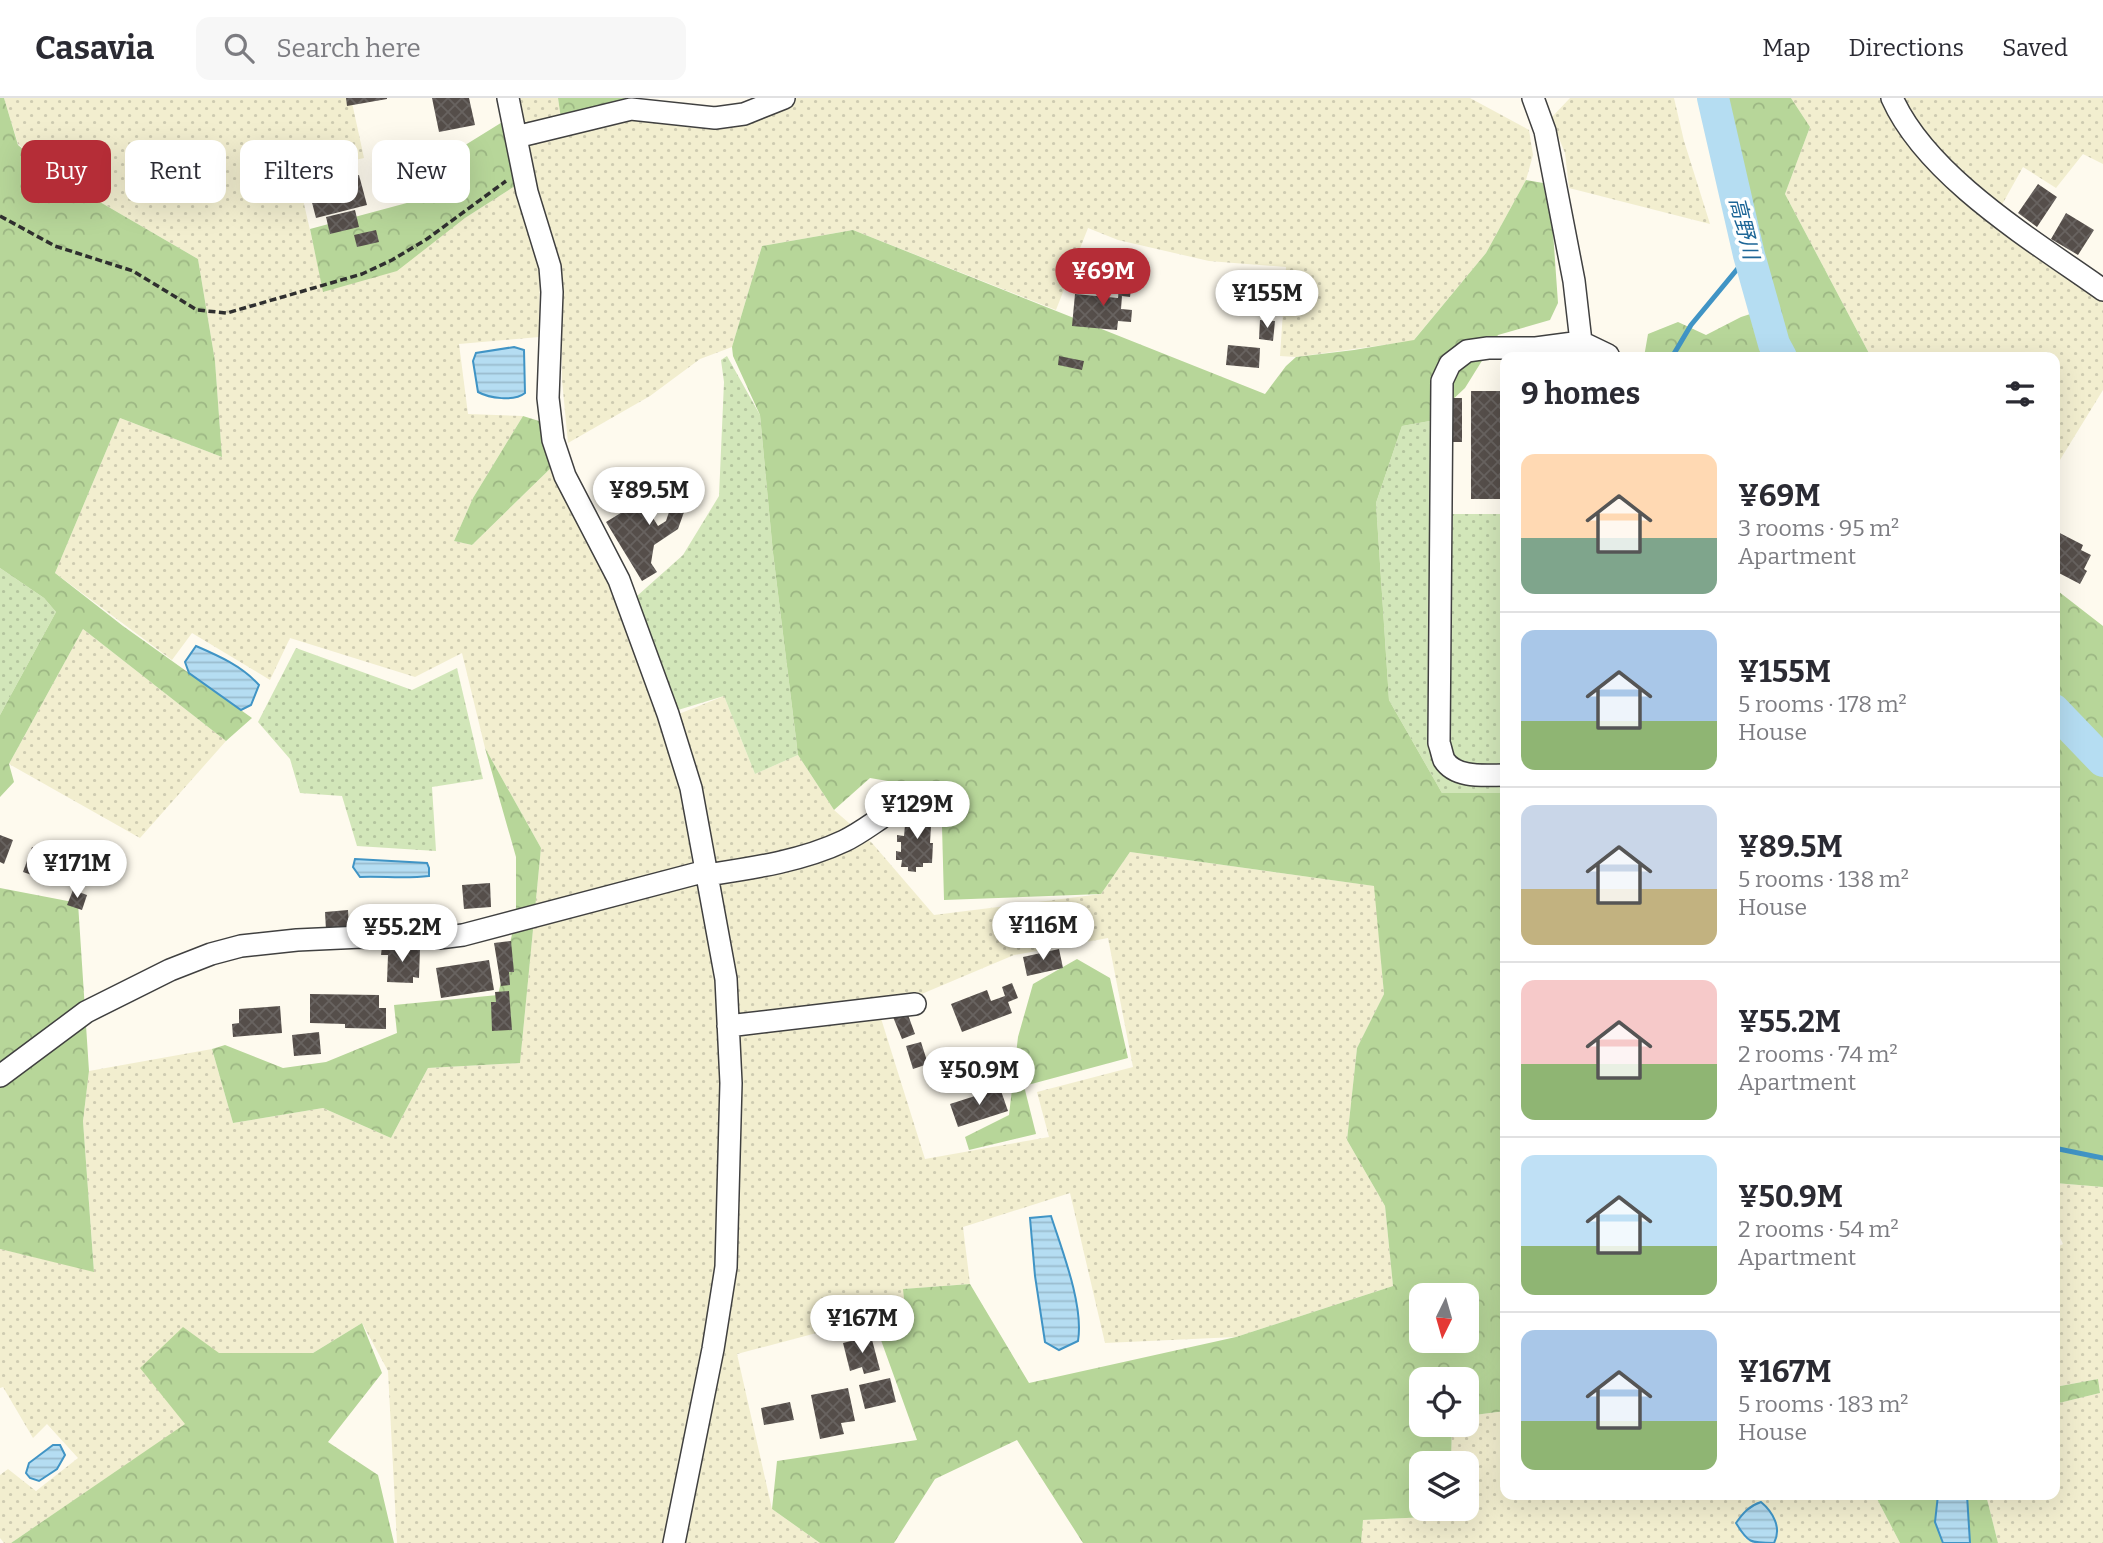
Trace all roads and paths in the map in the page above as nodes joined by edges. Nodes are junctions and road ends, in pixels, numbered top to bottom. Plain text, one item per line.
1 (508, 98) edge
2 (784, 98) edge
3 (1533, 98) edge
4 (1892, 98) edge
5 (630, 103) edge
6 (516, 137) junction
7 (522, 169) junction
8 (0, 216) edge
9 (2103, 290) edge
10 (1581, 342) junction
11 (1602, 352) edge
12 (1500, 775) edge
13 (881, 818) dead end
14 (707, 873) junction
15 (915, 1004) dead end
16 (728, 1026) junction
17 (0, 1076) edge
18 (674, 1543) edge

1 - 6 street
2 - 5 street
3 - 10 street
4 - 9 street
5 - 6 street
6 - 7 street
7 - 8 path
7 - 14 street
10 - 11 street
10 - 12 street
13 - 14 street
14 - 16 street
14 - 17 street
15 - 16 street
16 - 18 street

